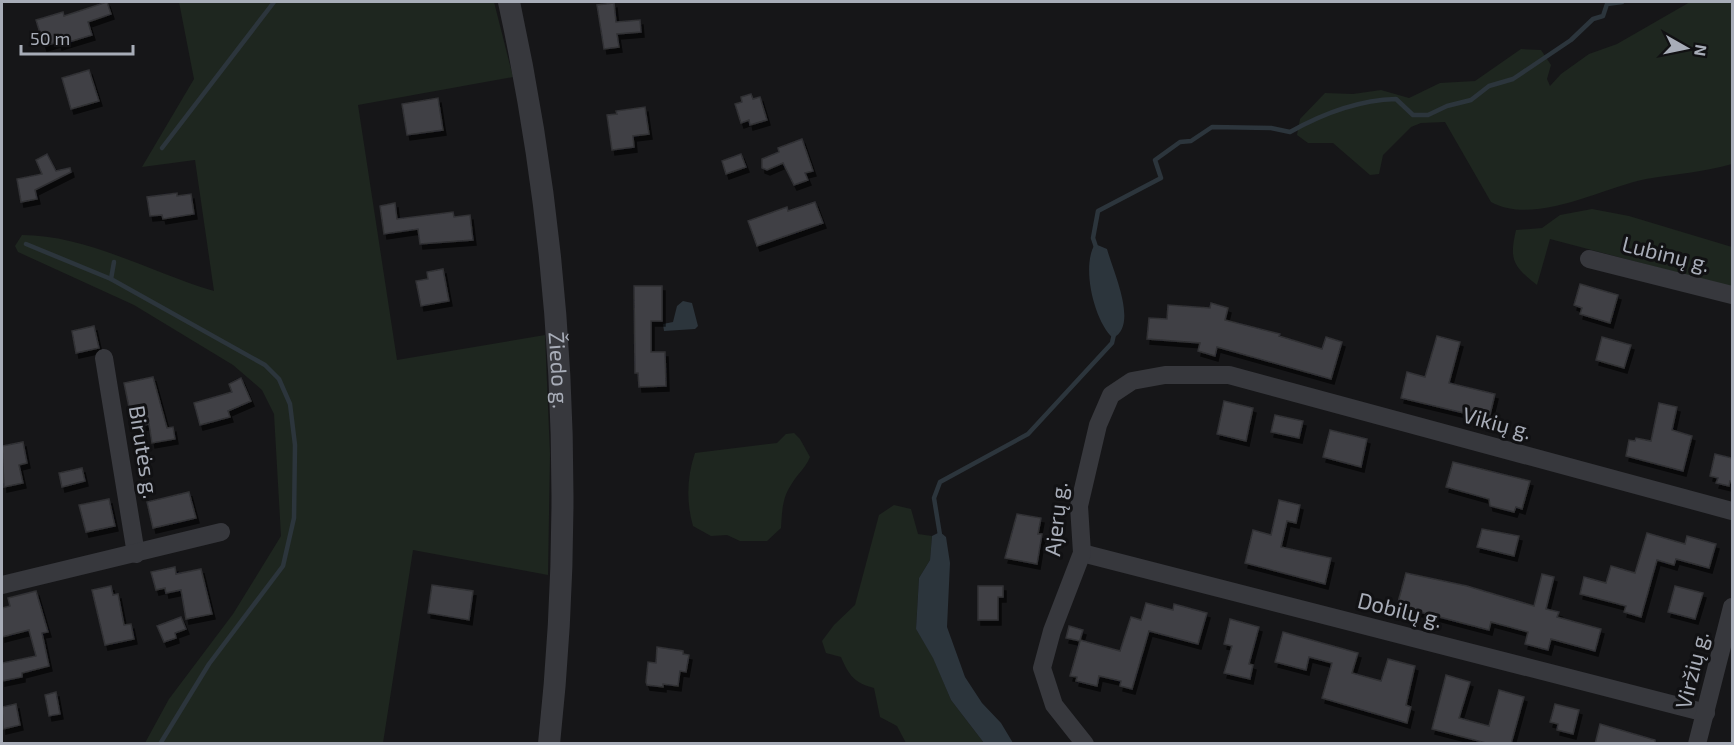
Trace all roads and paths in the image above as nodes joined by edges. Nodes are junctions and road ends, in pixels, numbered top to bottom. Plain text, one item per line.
1 (509, 2) edge
2 (1589, 259) dead end
3 (1732, 295) edge
4 (104, 358) dead end
5 (1250, 380) joint
6 (1732, 511) edge
7 (221, 532) dead end
8 (1082, 553) junction
9 (136, 554) junction
10 (2, 585) edge
11 (1732, 608) edge
12 (1706, 713) junction
13 (549, 744) edge
14 (1085, 744) edge
15 (1698, 744) edge

1 - 13 street, Žiedo g.
2 - 3 street, Lubinų g.
4 - 9 street, Birutės g.
5 - 6 street, Vikių g.
5 - 8 street, Ajerų g.
7 - 9 street
8 - 12 street, Dobilų g.
8 - 14 street, Ajerų g.
9 - 10 street
11 - 12 street, Viržių g.
12 - 15 street, Viržių g.

